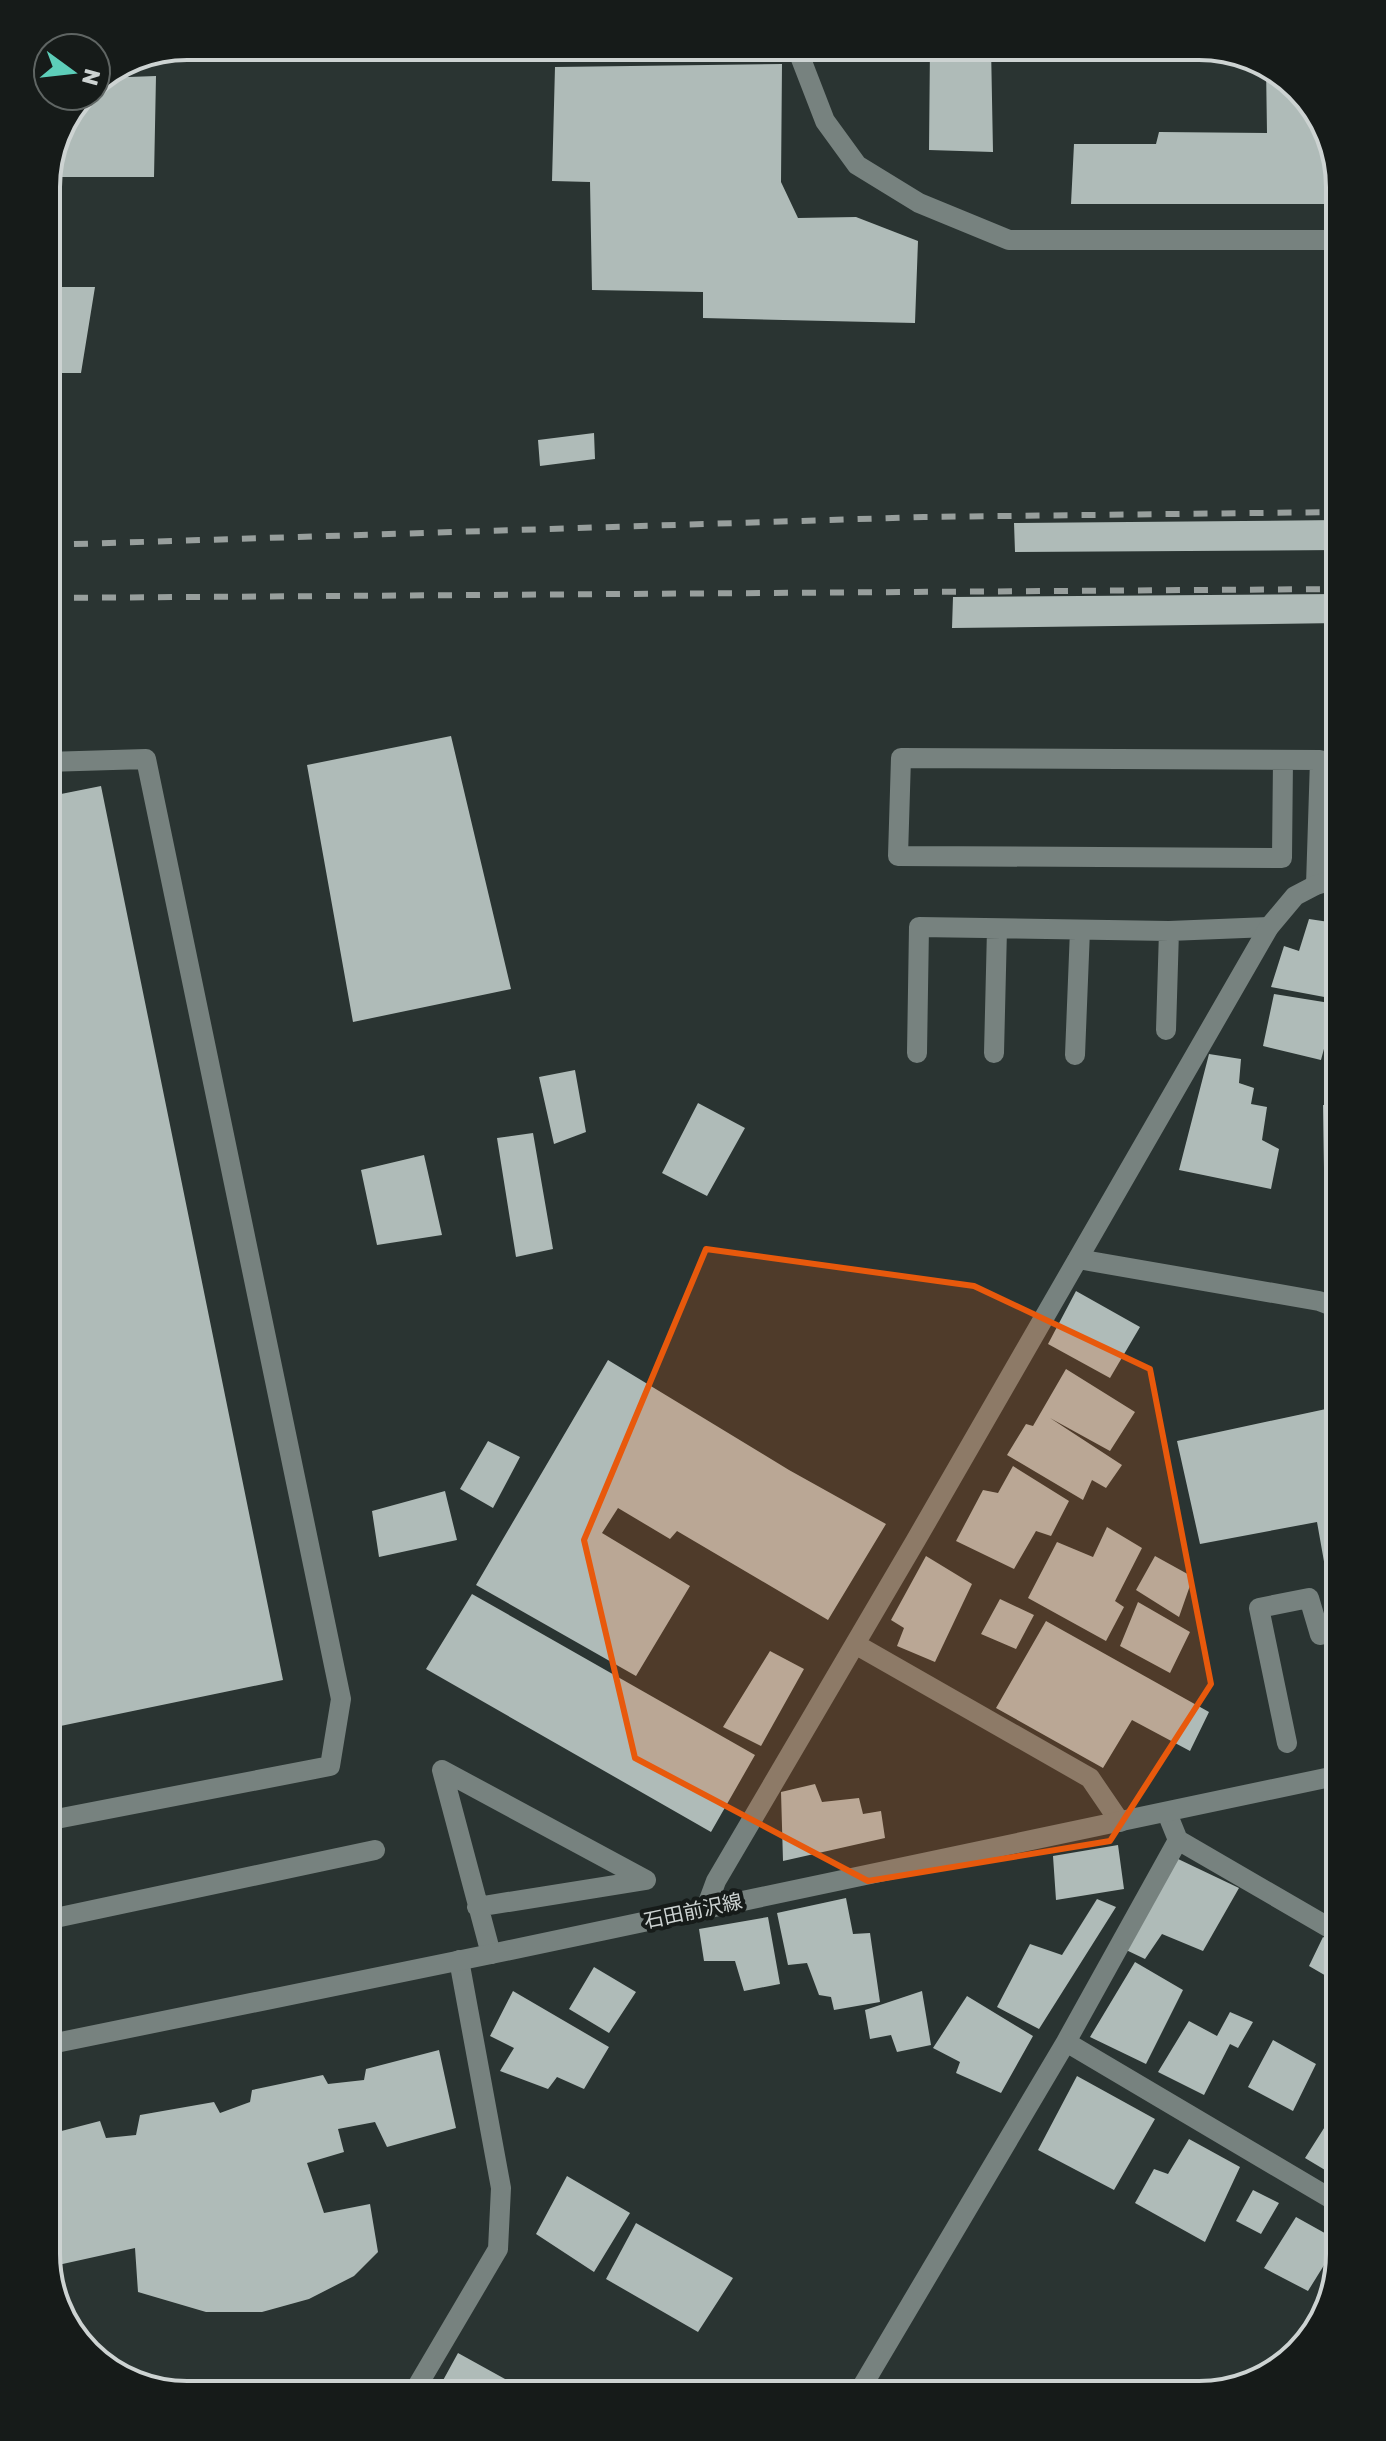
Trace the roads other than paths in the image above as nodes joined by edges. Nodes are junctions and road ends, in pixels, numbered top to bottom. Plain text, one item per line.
1 (801, 60) edge
2 (1326, 240) edge
3 (1283, 760) junction
4 (60, 762) edge
5 (1326, 882) edge
6 (1316, 885) junction
7 (1269, 927) junction
8 (997, 929) junction
9 (1080, 930) junction
10 (1169, 931) junction
11 (1166, 1030) dead end
12 (917, 1053) dead end
13 (994, 1053) dead end
14 (1075, 1055) dead end
15 (1078, 1259) junction
16 (1326, 1304) edge
17 (1326, 1634) edge
18 (855, 1644) junction
19 (1287, 1743) dead end
20 (1326, 1778) edge
21 (1167, 1813) junction
22 (60, 1818) edge
23 (1120, 1822) junction
24 (1178, 1840) junction
25 (375, 1850) dead end
26 (477, 1907) junction
27 (706, 1908) junction
28 (60, 1917) edge
29 (1326, 1926) edge
30 (491, 1954) junction
31 (459, 1960) junction
32 (60, 2042) edge
33 (1066, 2042) junction
34 (1326, 2196) edge
35 (420, 2381) edge
36 (865, 2381) edge

1 - 2 street
3 - 3 street
3 - 6 street
4 - 22 street
5 - 6 street
6 - 7 street
7 - 10 street
7 - 15 street
8 - 9 street
8 - 12 street
8 - 13 street
9 - 10 street
9 - 14 street
10 - 11 street
15 - 16 street
15 - 18 street
17 - 19 street
18 - 23 street
18 - 27 street
20 - 21 street, 石田前沢線
21 - 23 street, 石田前沢線
21 - 24 street
23 - 27 street, 石田前沢線
24 - 29 street
24 - 33 street
25 - 28 street
26 - 26 street
26 - 30 street
27 - 30 street, 石田前沢線
30 - 31 street, 石田前沢線
31 - 32 street, 石田前沢線
31 - 35 street
33 - 34 street
33 - 36 street

